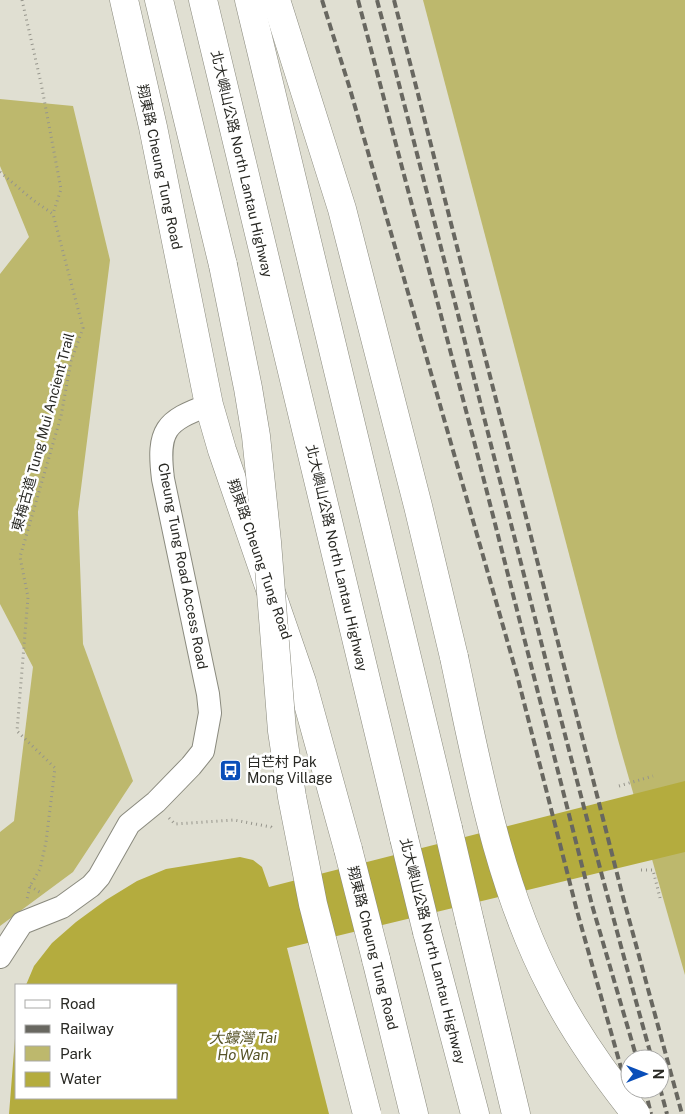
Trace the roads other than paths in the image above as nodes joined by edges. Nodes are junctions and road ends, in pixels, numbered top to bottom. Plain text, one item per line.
1 (124, 0) edge
2 (159, 0) edge
3 (203, 0) edge
4 (249, 0) edge
5 (276, 0) edge
6 (209, 405) junction
7 (0, 957) edge
8 (367, 1114) edge
9 (414, 1114) edge
10 (475, 1114) edge
11 (516, 1114) edge
12 (636, 1114) edge

1 - 6 main road, 翔東路 Cheung Tung Road
2 - 8 main road, bridge
3 - 10 main road, 北大嶼山公路 North Lantau Highway, bridge
4 - 11 main road, bridge
5 - 12 main road, bridge
6 - 7 street, Cheung Tung Road Access Road
6 - 9 main road, 翔東路 Cheung Tung Road, bridge

